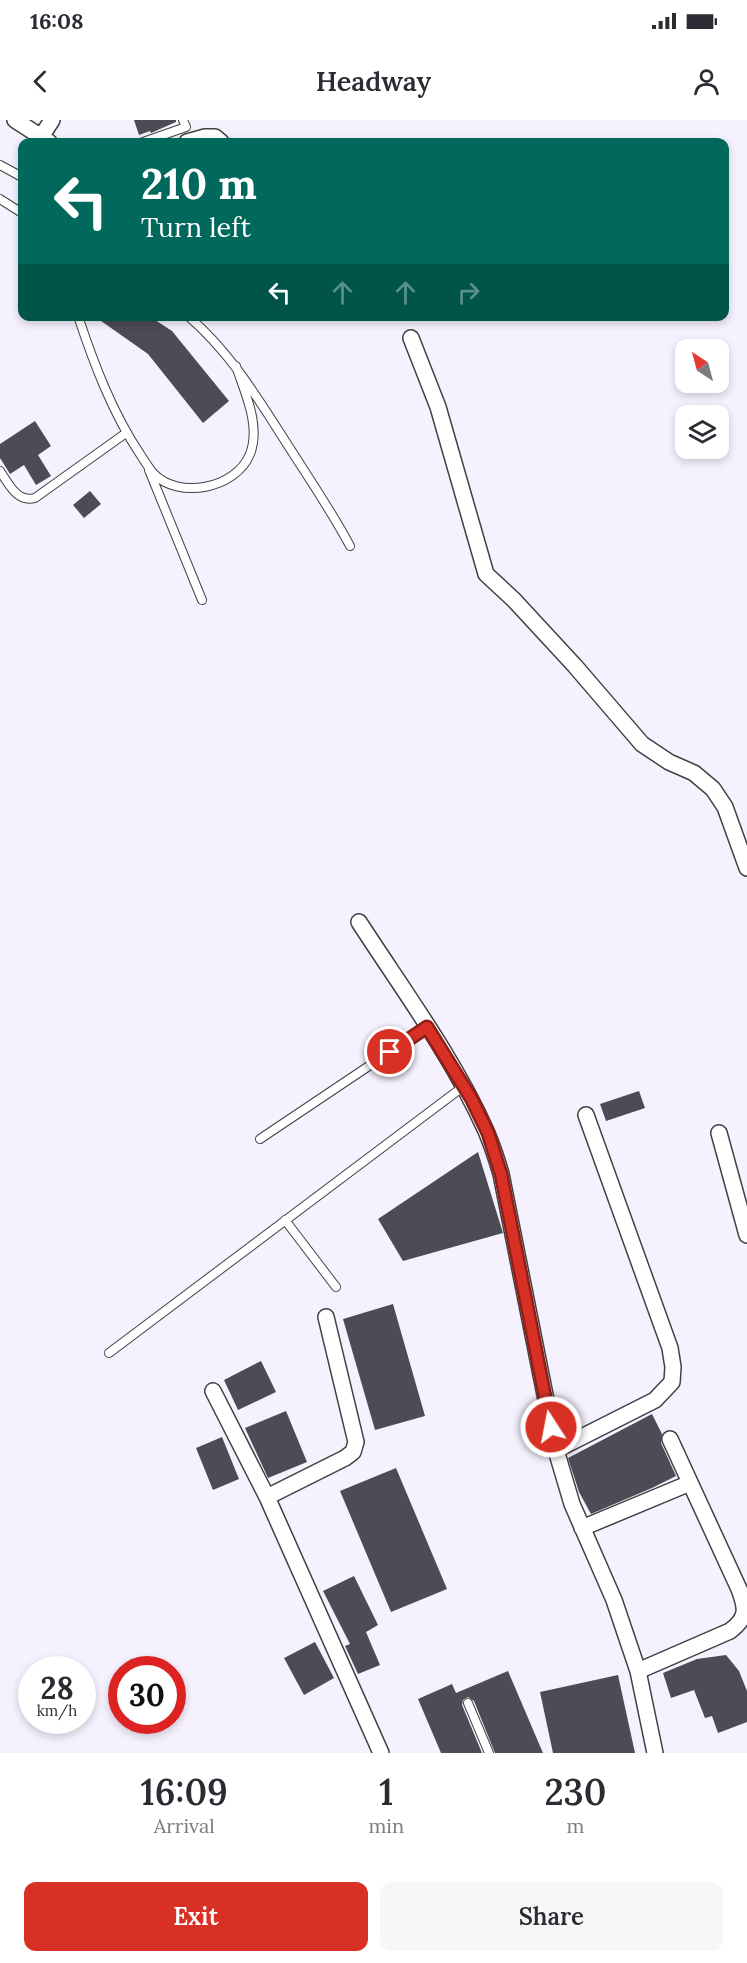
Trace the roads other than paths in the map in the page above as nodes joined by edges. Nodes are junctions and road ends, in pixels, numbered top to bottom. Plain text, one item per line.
1 (15, 120) edge
2 (52, 120) edge
3 (183, 120) edge
4 (42, 138) edge
5 (46, 138) edge
6 (154, 138) edge
7 (199, 138) edge
8 (216, 138) edge
9 (0, 165) edge
10 (18, 175) edge
11 (0, 199) edge
12 (18, 210) edge
13 (80, 321) edge
14 (194, 321) edge
15 (411, 339) dead end
16 (236, 366) junction
17 (126, 433) junction
18 (146, 463) junction
19 (0, 471) edge
20 (351, 546) dead end
21 (202, 600) dead end
22 (747, 868) edge
23 (359, 922) dead end
24 (427, 1027) junction
25 (464, 1086) junction
26 (586, 1115) dead end
27 (718, 1133) dead end
28 (260, 1139) dead end
29 (285, 1220) junction
30 (747, 1235) edge
31 (336, 1287) dead end
32 (326, 1317) dead end
33 (109, 1353) dead end
34 (213, 1391) dead end
35 (670, 1439) dead end
36 (556, 1450) junction
37 (690, 1483) junction
38 (267, 1497) junction
39 (582, 1528) junction
40 (638, 1671) junction
41 (468, 1702) dead end
42 (381, 1753) edge
43 (489, 1753) edge
44 (655, 1753) edge

1 - 4 street
2 - 5 street
3 - 6 lane
7 - 8 street
9 - 10 lane
11 - 12 lane
13 - 17 lane
14 - 16 lane
15 - 22 street
16 - 18 lane
16 - 20 lane
17 - 18 lane
17 - 19 lane
18 - 21 lane
23 - 24 street
24 - 25 street
24 - 28 lane
25 - 29 lane
25 - 36 street
26 - 36 street
27 - 30 street
29 - 31 lane
29 - 33 lane
32 - 38 street
34 - 38 street
35 - 37 street
36 - 39 street
37 - 39 street
37 - 40 street
38 - 42 street
39 - 40 street
40 - 44 street
41 - 43 lane

